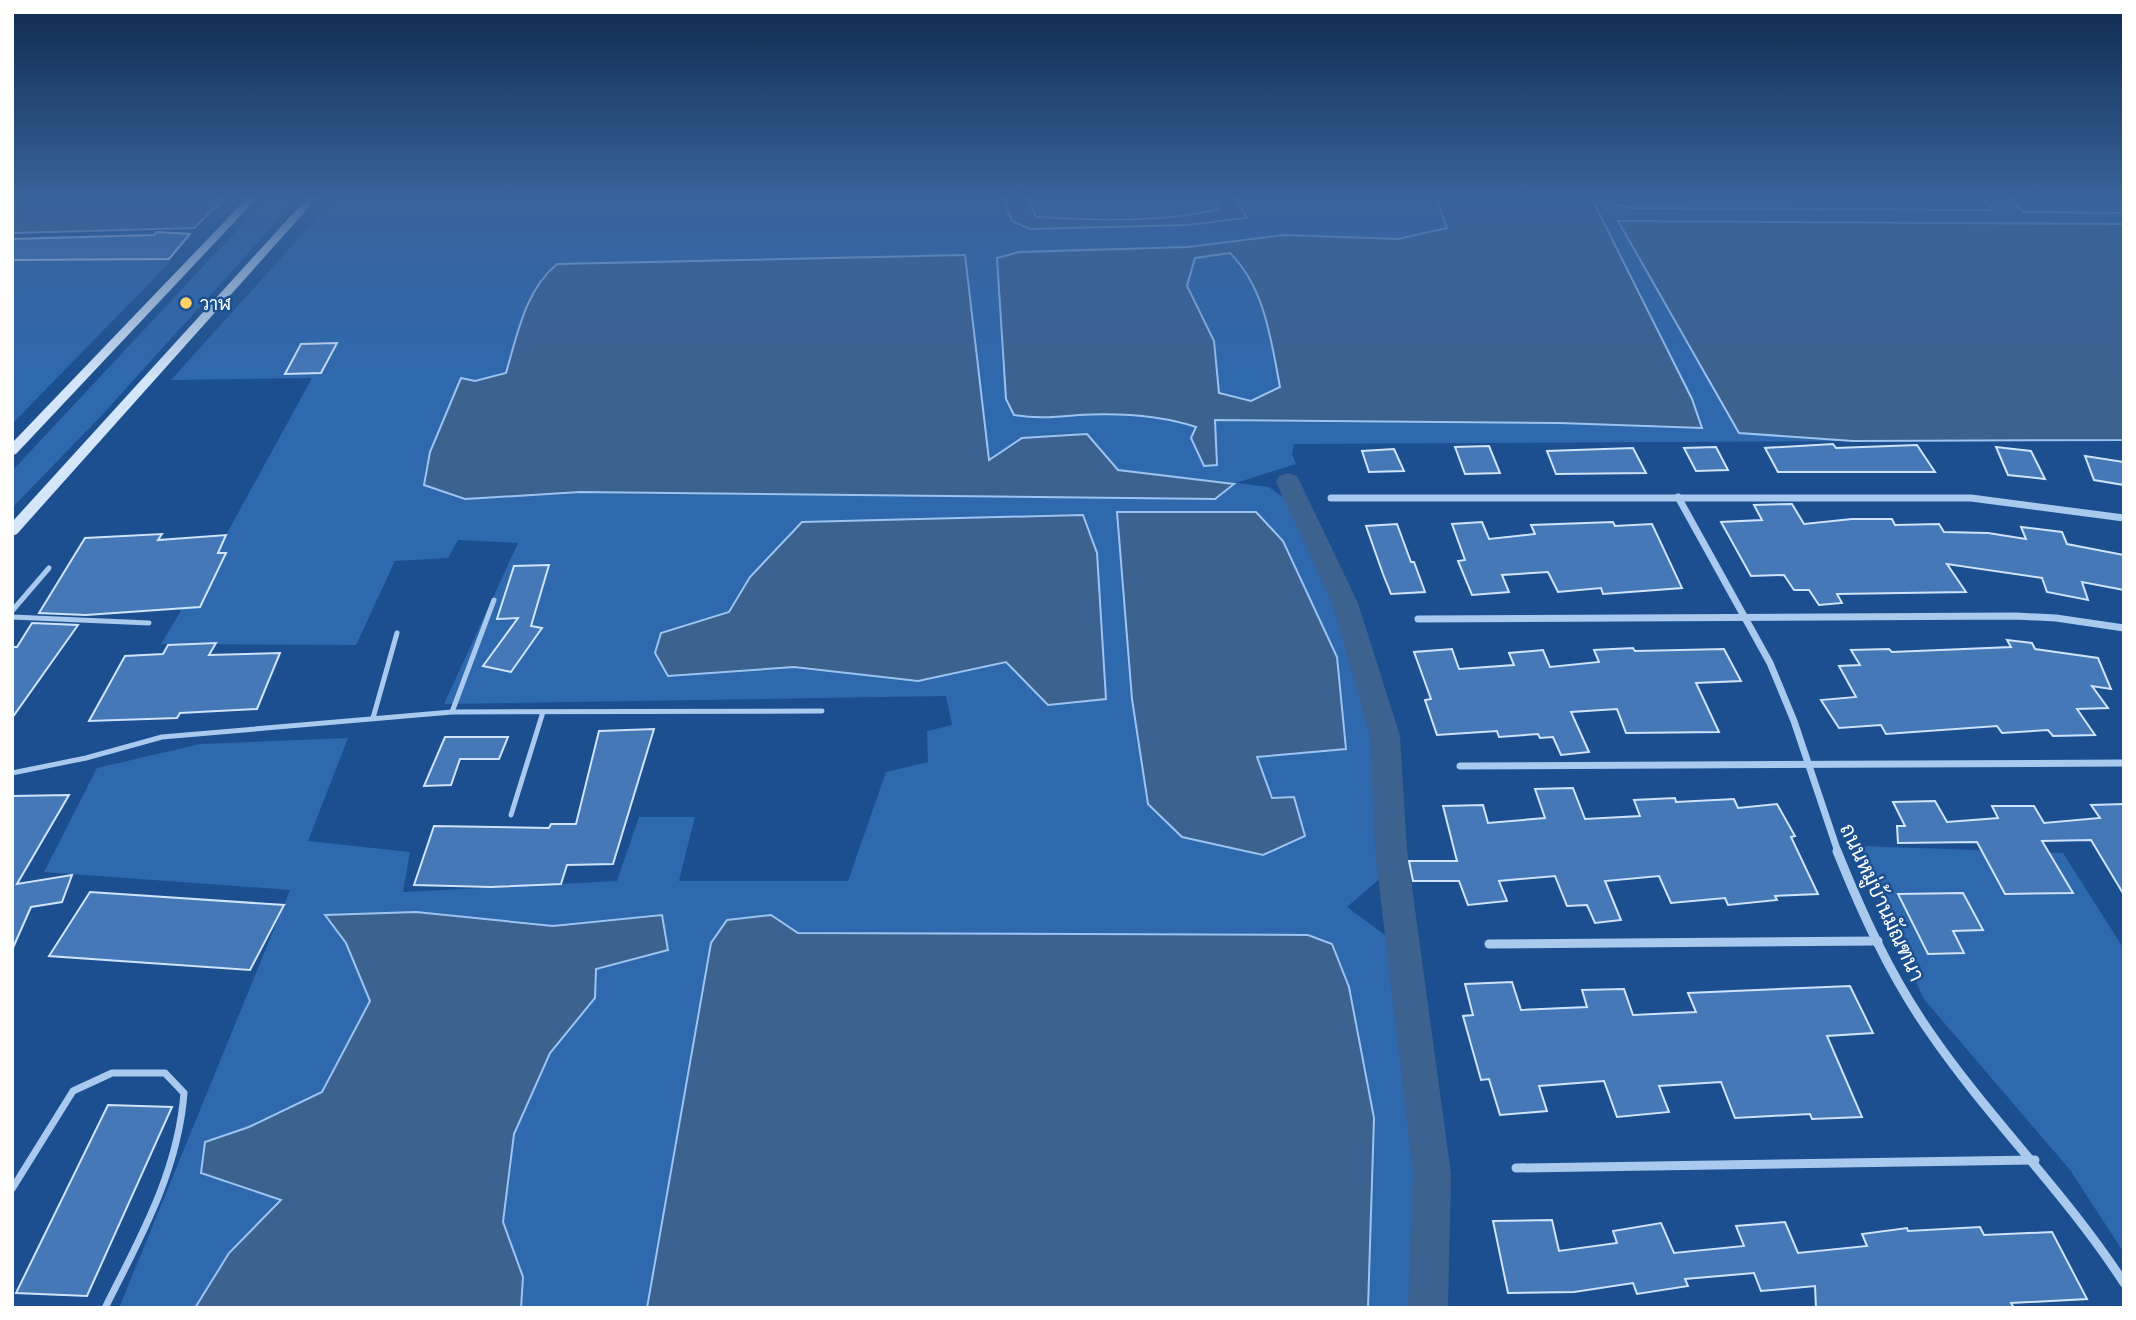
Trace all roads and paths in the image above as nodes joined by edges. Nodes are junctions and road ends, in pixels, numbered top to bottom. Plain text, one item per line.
1 (195, 259) edge
2 (257, 259) edge
3 (12, 451) edge
4 (1678, 497) junction
5 (1331, 498) dead end
6 (2124, 518) edge
7 (12, 531) edge
8 (49, 568) dead end
9 (494, 600) dead end
10 (12, 611) edge
11 (12, 617) edge
12 (1418, 619) dead end
13 (1747, 619) junction
14 (149, 622) dead end
15 (2124, 628) edge
16 (397, 634) dead end
17 (822, 711) dead end
18 (452, 712) junction
19 (543, 712) junction
20 (373, 718) junction
21 (1807, 763) junction
22 (2124, 763) edge
23 (1460, 766) dead end
24 (12, 773) edge
25 (511, 815) dead end
26 (1878, 941) junction
27 (1489, 944) dead end
28 (2035, 1160) junction
29 (1516, 1168) dead end
30 (12, 1189) edge
31 (2124, 1283) edge
32 (104, 1308) edge

1 - 3 main road
2 - 7 main road
4 - 5 street
4 - 6 street
4 - 13 street, ถนนหมู่บ้านมัณฑนา
8 - 10 lane
9 - 18 lane
11 - 14 lane
12 - 13 street
13 - 15 street
13 - 21 street, ถนนหมู่บ้านมัณฑนา
16 - 20 lane
17 - 19 lane
18 - 19 lane
18 - 20 lane
19 - 25 lane
20 - 24 lane
21 - 22 street
21 - 23 street
21 - 26 street, ถนนหมู่บ้านมัณฑนา
26 - 27 street
26 - 28 street, ถนนหมู่บ้านมัณฑนา
28 - 29 street
28 - 31 street, ถนนหมู่บ้านมัณฑนา
30 - 32 lane

